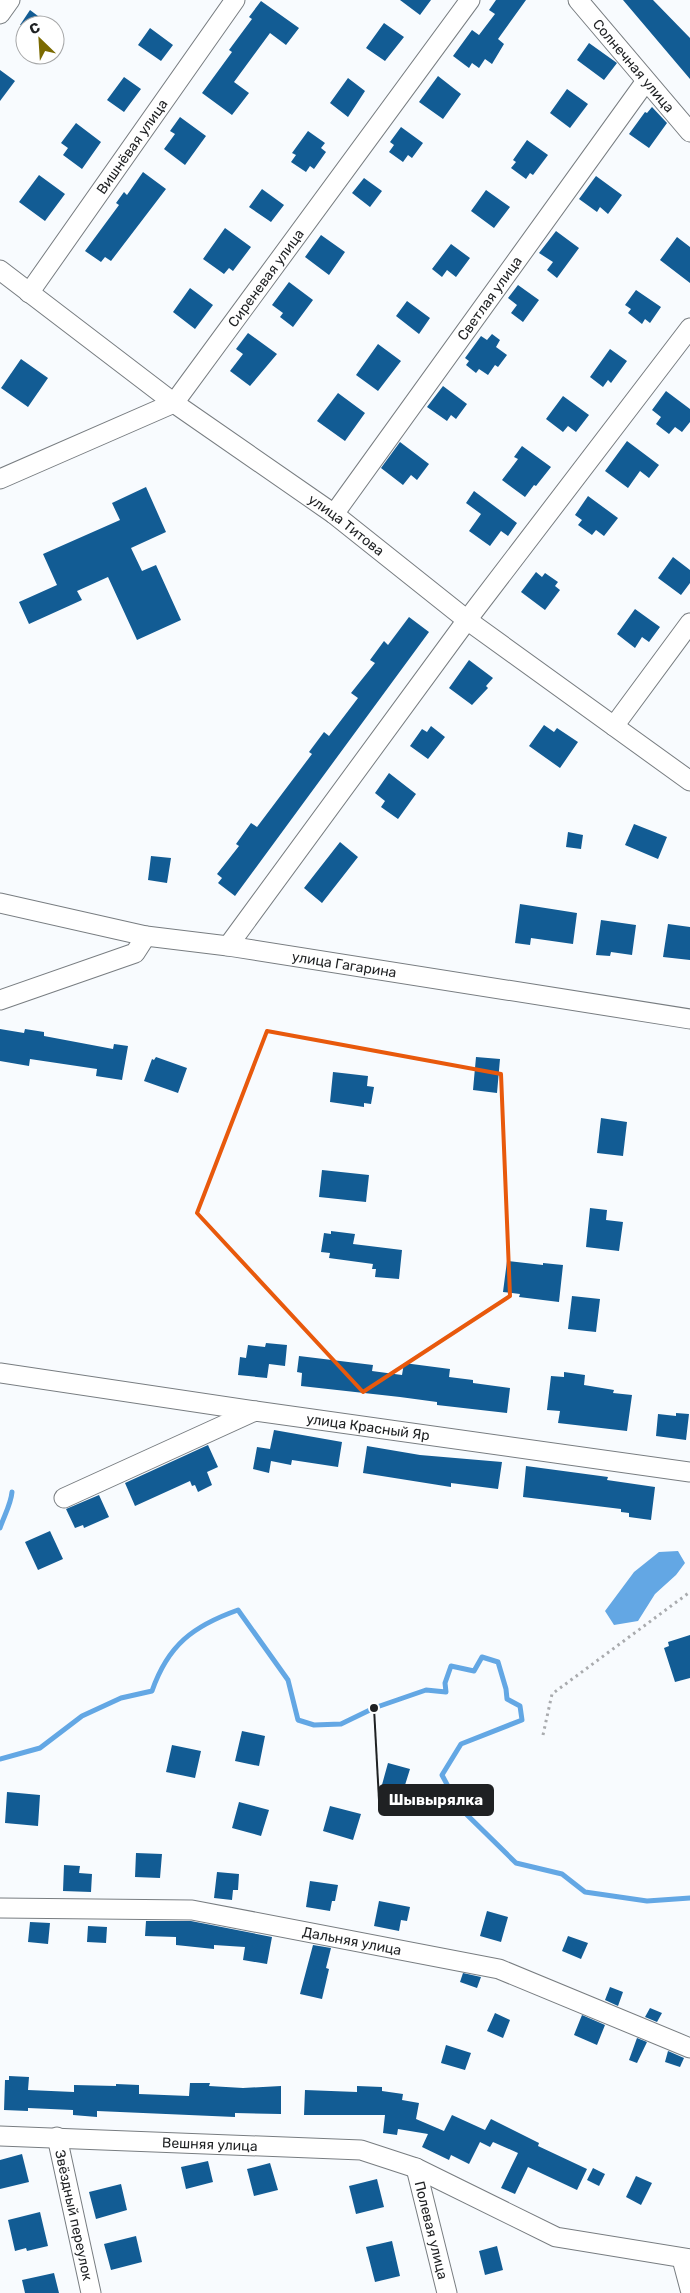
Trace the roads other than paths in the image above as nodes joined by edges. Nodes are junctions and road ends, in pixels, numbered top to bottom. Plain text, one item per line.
1 (10, 0) edge
2 (235, 0) edge
3 (470, 0) edge
4 (578, 0) edge
5 (0, 14) edge
6 (646, 81) junction
7 (690, 132) edge
8 (0, 270) edge
9 (29, 293) junction
10 (690, 328) edge
11 (174, 403) junction
12 (0, 479) edge
13 (334, 514) junction
14 (467, 620) junction
15 (690, 623) edge
16 (614, 726) junction
17 (690, 781) edge
18 (0, 903) edge
19 (146, 936) junction
20 (228, 946) junction
21 (0, 1000) edge
22 (690, 1018) edge
23 (0, 1372) edge
24 (254, 1411) junction
25 (690, 1472) edge
26 (64, 1498) dead end
27 (0, 1908) edge
28 (690, 2048) edge
29 (0, 2136) edge
30 (57, 2137) junction
31 (416, 2168) junction
32 (686, 2259) edge
33 (690, 2289) edge
34 (90, 2293) edge
35 (447, 2293) edge

1 - 5 street
2 - 9 street, Вишнёвая улица
3 - 11 street, Сиреневая улица
4 - 6 street, Солнечная улица
6 - 7 street, Солнечная улица
6 - 13 street, Светлая улица
8 - 9 street, улица Титова
9 - 11 street, улица Титова
10 - 14 street
11 - 12 street
11 - 13 street, улица Титова
13 - 14 street, улица Титова
14 - 16 street, улица Титова
14 - 20 street
15 - 16 street
16 - 17 street, улица Титова
18 - 19 street, улица Гагарина
19 - 20 street, улица Гагарина
19 - 21 street
20 - 22 street, улица Гагарина
23 - 24 street, улица Красный Яр
24 - 25 street, улица Красный Яр
24 - 26 street
27 - 28 street, Дальняя улица
29 - 30 street, Вешняя улица
30 - 31 street, Вешняя улица
30 - 34 street, Звёздный переулок
31 - 32 street, Вешняя улица
31 - 35 street, Полевая улица
32 - 33 street

